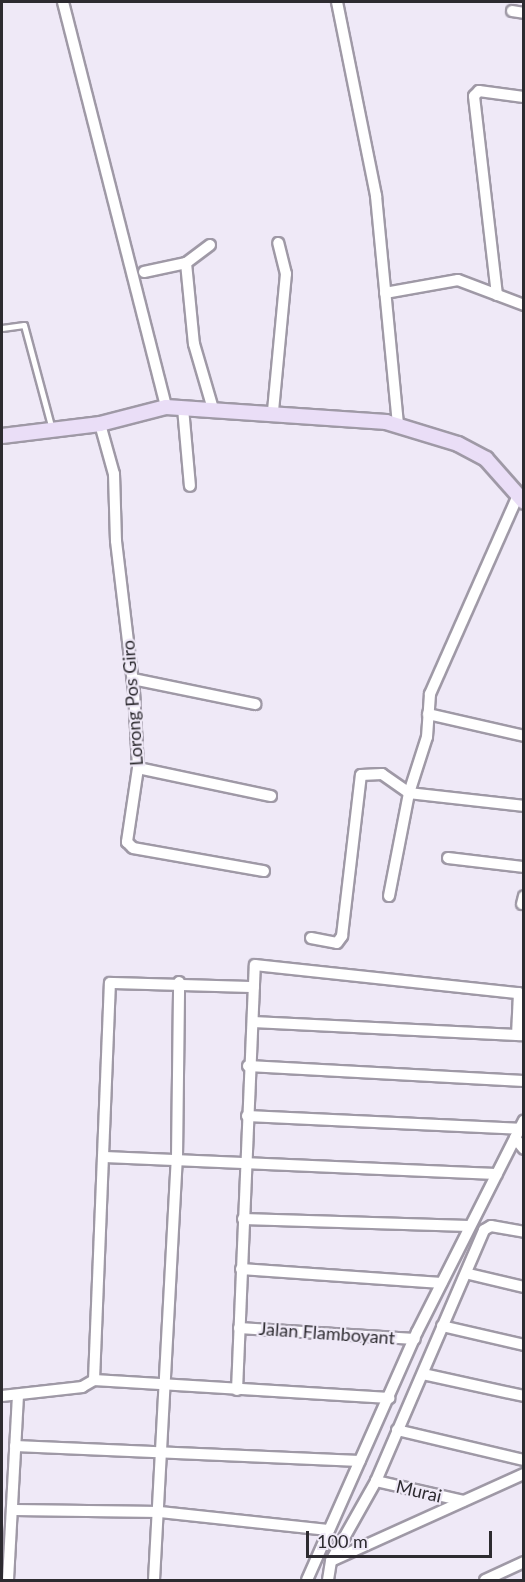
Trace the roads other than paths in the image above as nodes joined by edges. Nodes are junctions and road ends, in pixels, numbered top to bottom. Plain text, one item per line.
1 (63, 2) edge
2 (337, 2) edge
3 (524, 97) edge
4 (278, 243) dead end
5 (210, 245) dead end
6 (186, 263) junction
7 (144, 272) dead end
8 (385, 293) junction
9 (497, 295) junction
10 (523, 304) edge
11 (2, 328) edge
12 (166, 407) junction
13 (183, 408) junction
14 (213, 409) junction
15 (273, 411) junction
16 (100, 424) junction
17 (398, 424) junction
18 (51, 426) junction
19 (2, 436) edge
20 (190, 486) dead end
21 (520, 499) edge
22 (133, 679) junction
23 (255, 704) dead end
24 (428, 714) junction
25 (524, 735) edge
26 (138, 768) junction
27 (408, 793) junction
28 (271, 795) dead end
29 (524, 806) edge
30 (448, 858) dead end
31 (524, 867) edge
32 (264, 871) dead end
33 (389, 896) dead end
34 (311, 938) dead end
35 (179, 982) junction
36 (254, 987) junction
37 (253, 1022) junction
38 (520, 1035) edge
39 (248, 1066) junction
40 (524, 1081) edge
41 (247, 1116) junction
42 (519, 1129) edge
43 (524, 1149) edge
44 (104, 1157) junction
45 (177, 1157) junction
46 (245, 1162) junction
47 (497, 1173) junction
48 (243, 1219) junction
49 (469, 1226) junction
50 (524, 1232) edge
51 (241, 1269) junction
52 (469, 1274) junction
53 (442, 1283) junction
54 (524, 1287) edge
55 (442, 1326) junction
56 (239, 1328) junction
57 (415, 1339) junction
58 (524, 1345) edge
59 (423, 1374) junction
60 (94, 1380) junction
61 (162, 1387) junction
62 (237, 1390) junction
63 (2, 1396) edge
64 (18, 1396) junction
65 (524, 1396) edge
66 (389, 1398) junction
67 (397, 1430) junction
68 (15, 1446) junction
69 (158, 1453) junction
70 (524, 1460) edge
71 (360, 1461) junction
72 (524, 1474) edge
73 (376, 1481) junction
74 (463, 1501) junction
75 (15, 1510) junction
76 (160, 1512) junction
77 (327, 1530) junction
78 (331, 1561) junction
79 (524, 1562) edge
80 (8, 1581) edge
81 (154, 1581) edge
82 (307, 1581) edge
83 (328, 1581) edge
84 (485, 1581) edge

1 - 12 street
2 - 8 street
3 - 9 street
4 - 15 street
5 - 6 street
6 - 7 street
6 - 14 street
8 - 9 street
8 - 17 street
9 - 10 street
11 - 18 lane
12 - 13 main road
12 - 16 main road
13 - 14 main road
13 - 20 street
14 - 15 main road
15 - 17 main road
16 - 18 main road
16 - 22 street, Lorong Pos Giro
17 - 21 main road
18 - 19 main road
21 - 24 street
22 - 23 street
22 - 26 street, Lorong Pos Giro
24 - 25 street
24 - 27 street
26 - 28 street
26 - 32 street, Lorong Pos Giro
27 - 29 street
27 - 33 street
27 - 34 street
30 - 31 street
35 - 36 street
35 - 44 street
35 - 45 street
36 - 37 street
36 - 38 street
37 - 38 street
37 - 39 street
39 - 40 street
39 - 41 street
41 - 42 street
41 - 46 street
42 - 43 street
42 - 47 street
44 - 45 street
44 - 60 street
45 - 46 street
45 - 61 street
46 - 47 street
46 - 48 street
47 - 49 street
48 - 49 street
48 - 51 street
49 - 53 street
50 - 52 street
51 - 53 street
51 - 56 street
52 - 54 street
52 - 55 street
53 - 57 street
55 - 58 street
55 - 59 street
56 - 57 street, Jalan Flamboyant
56 - 62 street
57 - 66 street
59 - 65 street
59 - 67 street
60 - 61 street
60 - 64 street
61 - 62 street
61 - 69 street
62 - 66 street
63 - 64 street
64 - 68 street
66 - 71 street
67 - 70 street
67 - 73 street
68 - 69 street
68 - 75 street
69 - 71 street
69 - 76 street
71 - 77 street
72 - 74 street
73 - 74 street, Murai
73 - 78 street
74 - 78 street
75 - 76 street
75 - 80 street
76 - 77 street
76 - 81 street
77 - 82 street
78 - 83 street
79 - 84 street

